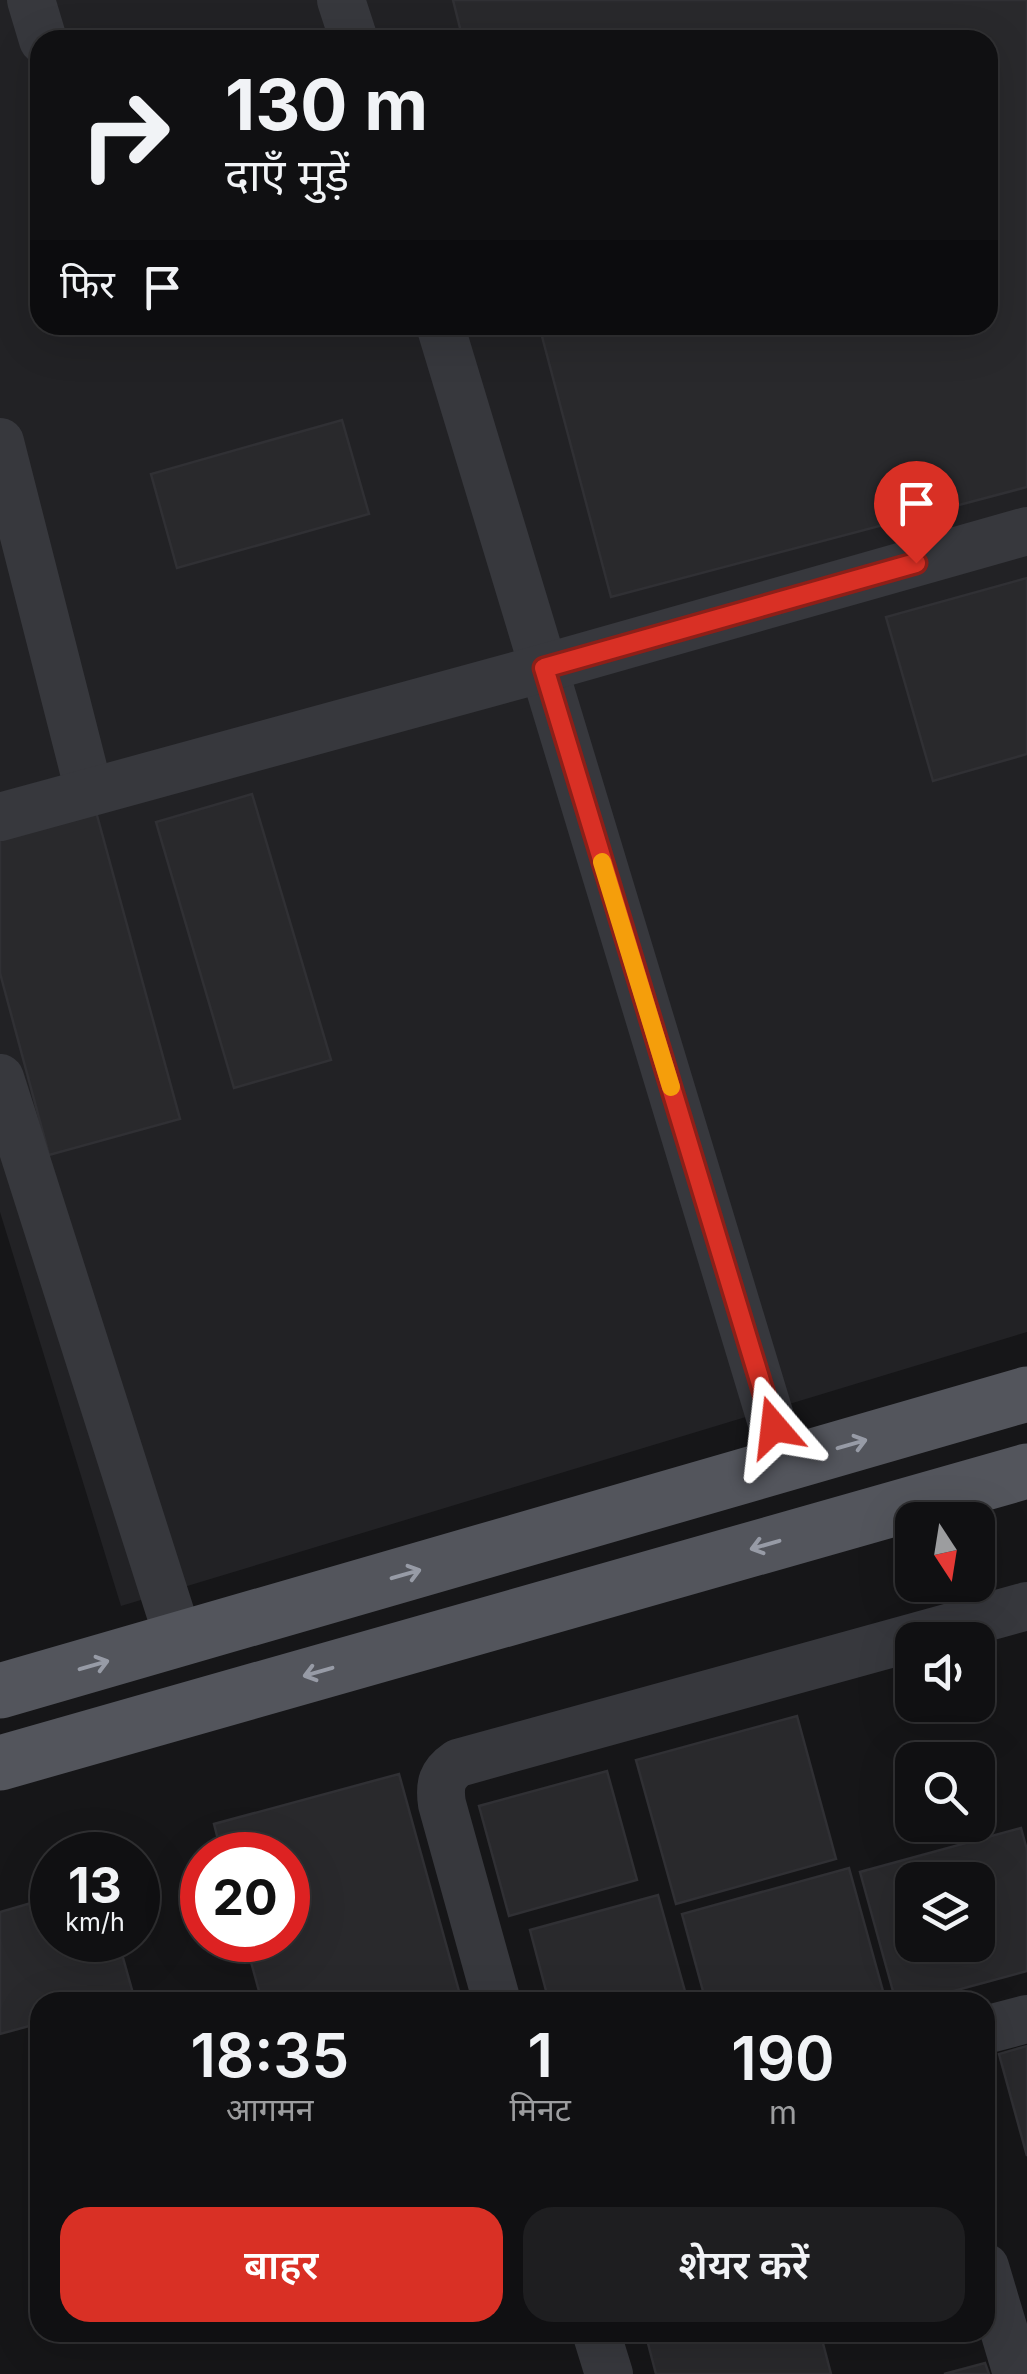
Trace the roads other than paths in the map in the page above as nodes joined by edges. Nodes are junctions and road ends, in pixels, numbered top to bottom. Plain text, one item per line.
1 (31, 0) edge
2 (342, 0) edge
3 (40, 30) edge
4 (351, 30) edge
5 (443, 335) edge
6 (0, 442) edge
7 (1027, 532) edge
8 (544, 668) junction
9 (89, 791) junction
10 (0, 817) edge
11 (0, 1078) edge
12 (1027, 1394) edge
13 (784, 1463) junction
14 (1027, 1470) edge
15 (1027, 1606) edge
16 (179, 1640) junction
17 (0, 1690) edge
18 (0, 1763) edge
19 (494, 1992) edge
20 (1027, 2019) edge
21 (995, 2027) edge
22 (995, 2300) edge
23 (599, 2342) edge
24 (609, 2374) edge
25 (1017, 2374) edge

1 - 3 street
2 - 4 street
5 - 8 street
6 - 9 street
7 - 8 street
8 - 9 street
8 - 13 street
9 - 10 street
11 - 16 street
13 -> 12 main road
16 -> 13 main road
14 -> 18 main road
15 - 19 street
17 -> 16 main road
20 - 21 street
22 - 25 street
23 - 24 street

